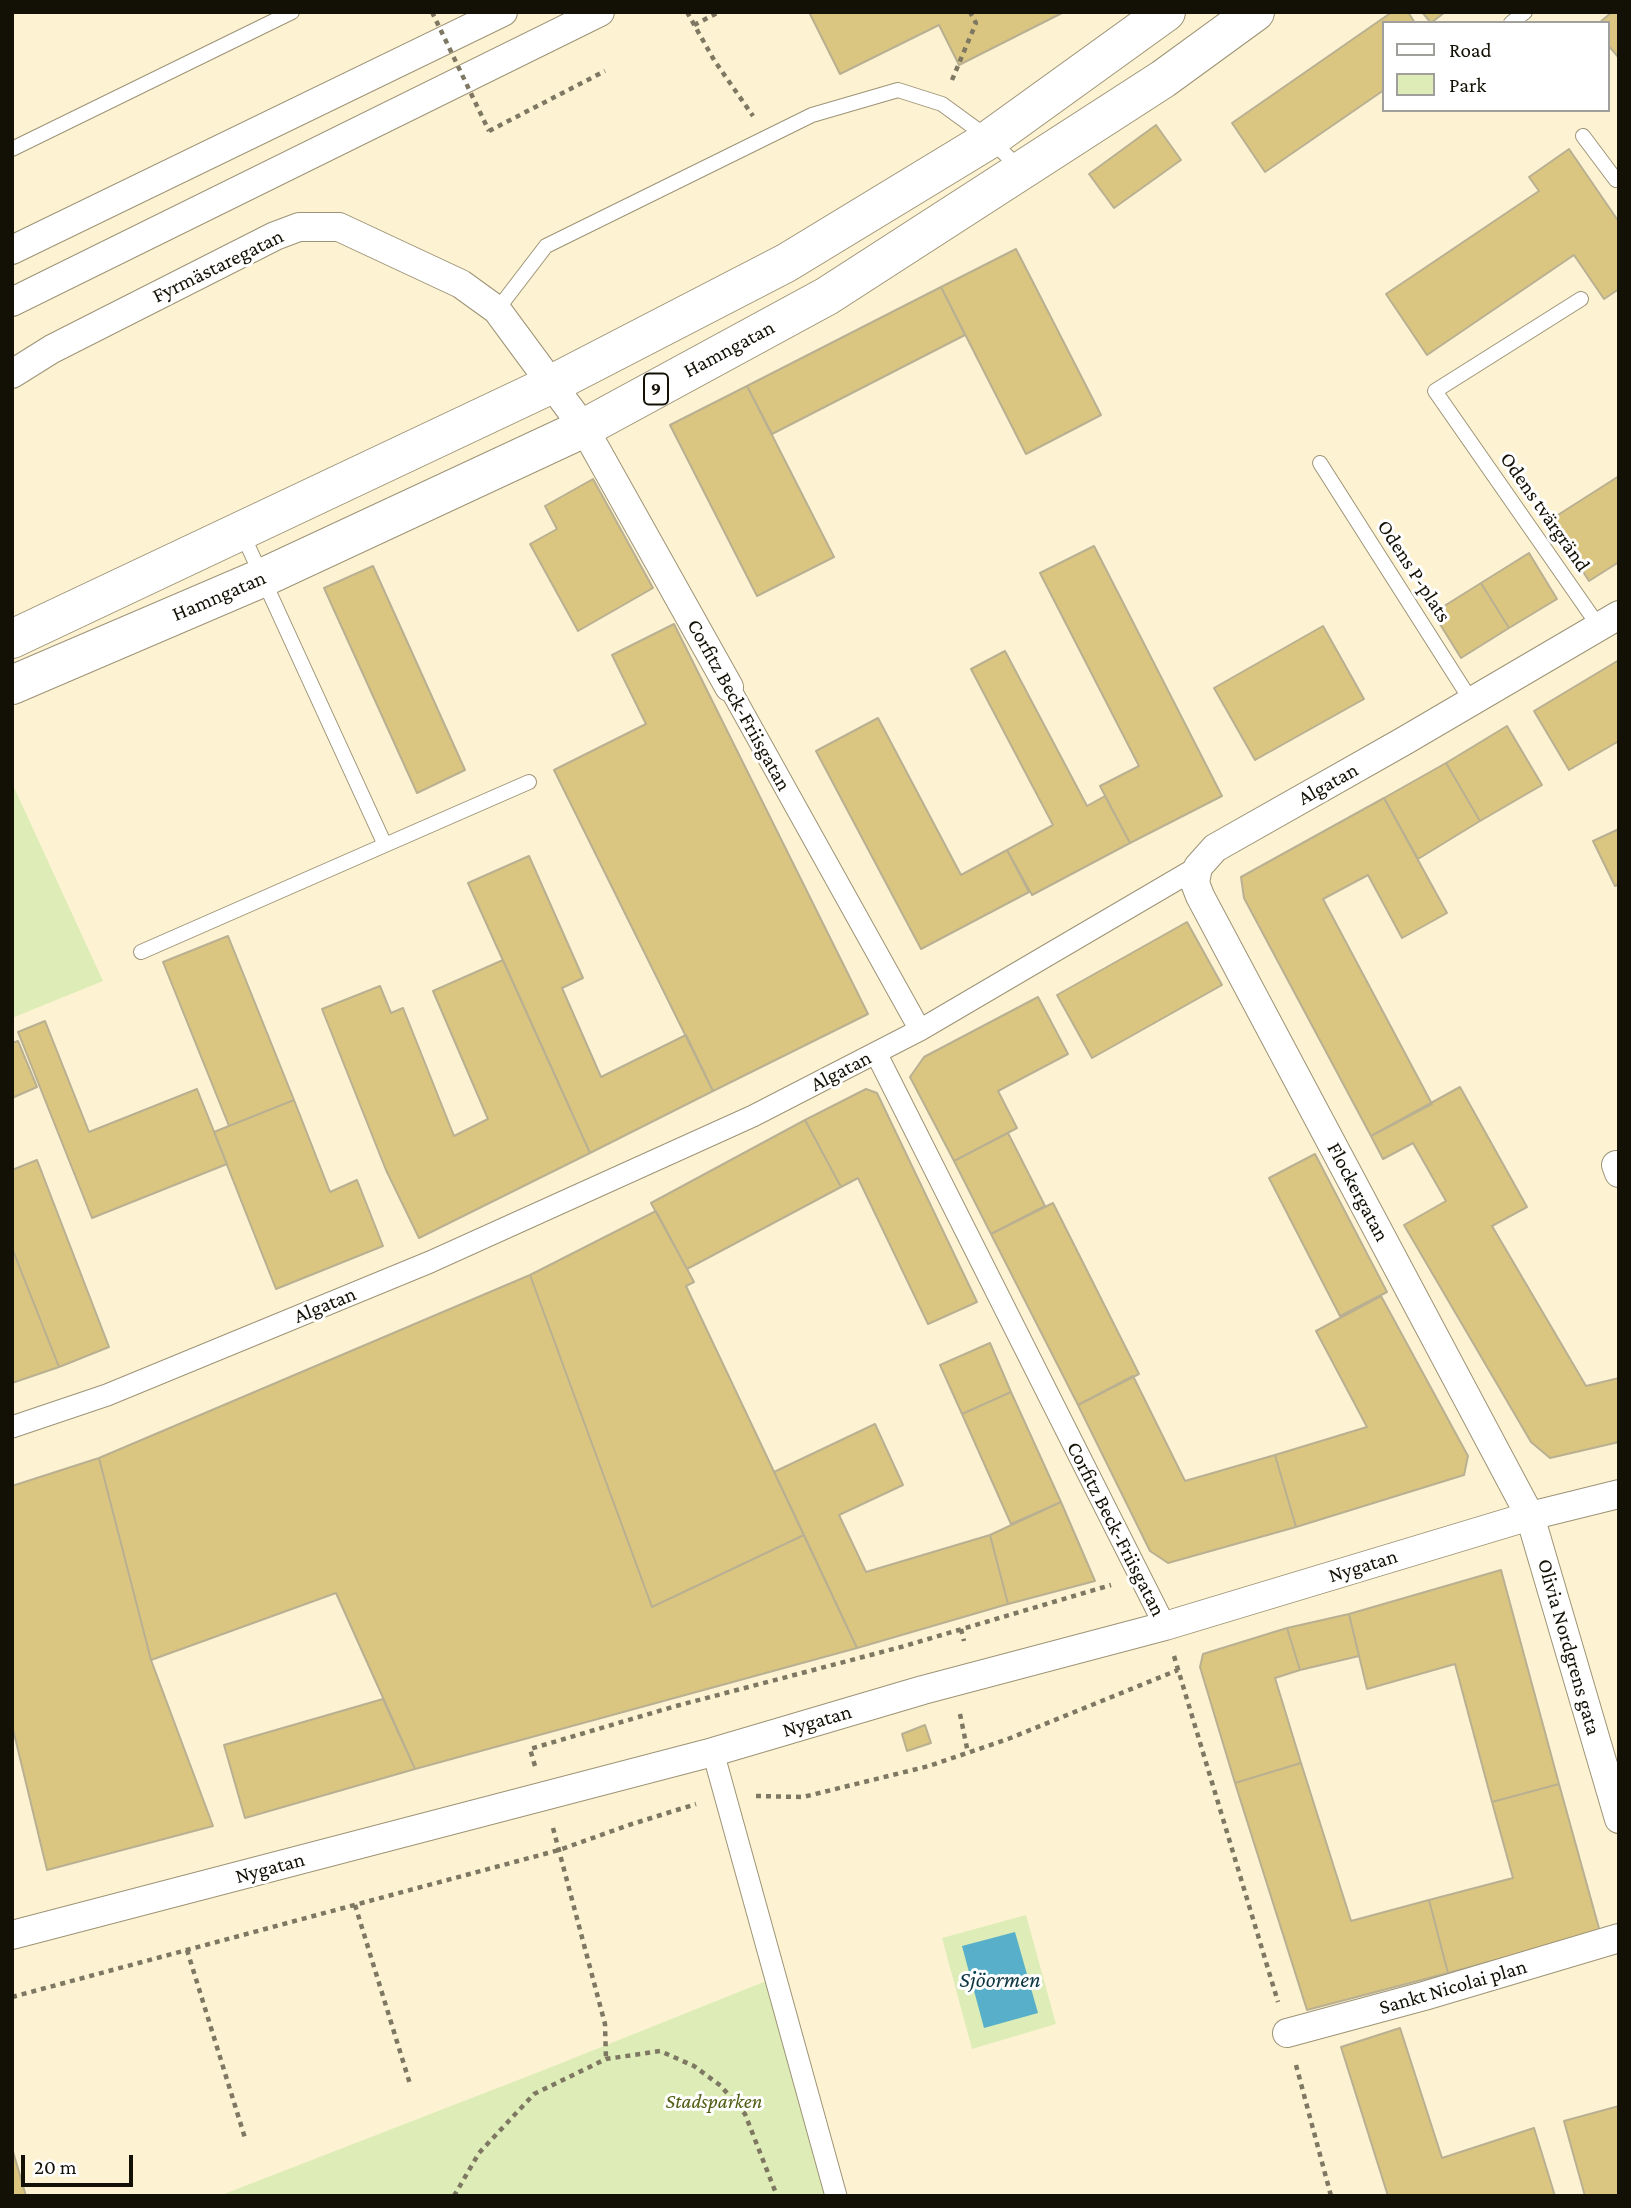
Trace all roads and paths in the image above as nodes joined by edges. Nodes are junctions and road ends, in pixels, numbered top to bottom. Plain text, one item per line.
1 (292, 12) edge
2 (432, 12) edge
3 (503, 12) edge
4 (600, 12) edge
5 (687, 12) edge
6 (719, 12) edge
7 (970, 12) edge
8 (1166, 12) edge
9 (1255, 12) edge
10 (694, 25) junction
11 (605, 71) dead end
12 (942, 104) junction
13 (767, 136) junction
14 (1583, 136) dead end
15 (990, 139) junction
16 (12, 149) edge
17 (1021, 170) junction
18 (1619, 178) edge
19 (12, 250) edge
20 (1581, 299) dead end
21 (12, 302) edge
22 (497, 310) junction
23 (12, 374) edge
24 (552, 384) junction
25 (584, 428) junction
26 (1320, 463) dead end
27 (242, 532) junction
28 (264, 577) junction
29 (1610, 621) edge
30 (12, 639) edge
31 (12, 685) edge
32 (729, 687) joint
33 (1472, 702) junction
34 (529, 782) dead end
35 (385, 845) junction
36 (1198, 867) junction
37 (141, 952) dead end
38 (920, 1030) junction
39 (876, 1053) junction
40 (12, 1427) edge
41 (1619, 1494) edge
42 (1530, 1516) junction
43 (1165, 1626) junction
44 (961, 1629) dead end
45 (964, 1641) dead end
46 (1178, 1670) junction
47 (959, 1710) dead end
48 (713, 1752) junction
49 (968, 1753) junction
50 (725, 1795) junction
51 (1619, 1819) edge
52 (355, 1905) junction
53 (12, 1935) edge
54 (1619, 1938) edge
55 (187, 1950) junction
56 (12, 1997) edge
57 (1287, 2033) junction
58 (410, 2084) dead end
59 (245, 2138) dead end
60 (454, 2196) edge
61 (777, 2196) edge
62 (836, 2196) edge
63 (1331, 2196) edge

1 - 16 lane
2 - 11 path, bridge
3 - 19 street
4 - 21 street
5 - 10 path
6 - 10 path
7 - 12 path
8 - 15 main road
9 - 17 main road, Hamngatan / 9
10 - 13 path
12 - 13 lane
12 - 15 lane
13 - 22 lane
14 - 18 lane
15 - 17 lane
15 - 24 main road
17 - 25 main road, Hamngatan / 9
20 - 29 lane, Odens tvärgränd
22 - 23 street, Fyrmästaregatan
22 - 24 street, Fyrmästaregatan
24 - 25 street, Corfitz Beck-Friisgatan
24 - 27 main road
25 - 28 main road, Hamngatan / 9
25 - 32 street, Corfitz Beck-Friisgatan
26 - 33 lane, Odens P-plats
27 - 28 lane
27 - 30 main road
28 - 31 main road, Hamngatan / 9
28 - 35 lane
29 - 33 street, Algatan
32 - 38 street, Corfitz Beck-Friisgatan
33 - 36 street, Algatan
34 - 35 lane
35 - 37 lane
36 - 38 street, Algatan
36 - 42 street, Flockergatan
38 - 39 street, Algatan
39 - 40 street, Algatan
39 - 43 street, Corfitz Beck-Friisgatan
41 - 42 street, Nygatan
42 - 43 street, Nygatan
42 - 51 street, Olivia Nordgrens gata
43 - 46 path, Corfitz Beck-Friisgatan
43 - 48 street, Nygatan
44 - 45 path
46 - 49 path
46 - 57 path, Corfitz Beck-Friisgatan
47 - 49 path
48 - 50 street
48 - 53 street, Nygatan
49 - 50 path
50 - 52 path
50 - 62 street
52 - 55 path
52 - 58 path
54 - 57 street, Sankt Nicolai plan
55 - 56 path
55 - 59 path
57 - 63 path, Corfitz Beck-Friisgatan
60 - 61 path

